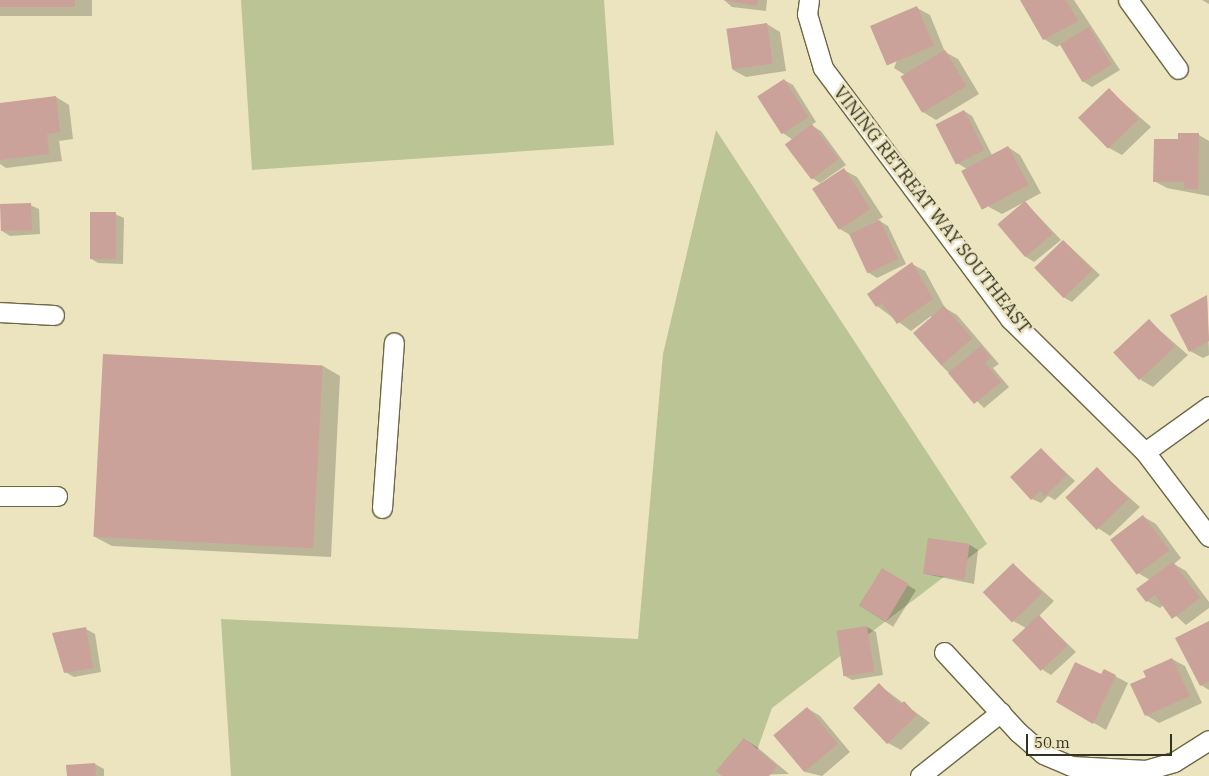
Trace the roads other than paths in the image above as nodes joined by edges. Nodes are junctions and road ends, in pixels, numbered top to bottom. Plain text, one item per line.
1 (808, 0) edge
2 (1128, 0) edge
3 (1178, 69) dead end
4 (0, 312) edge
5 (54, 315) dead end
6 (394, 342) dead end
7 (1209, 406) edge
8 (1144, 452) junction
9 (0, 496) edge
10 (57, 496) dead end
11 (382, 508) dead end
12 (1209, 537) edge
13 (944, 652) dead end
14 (1001, 712) junction
15 (1209, 740) edge
16 (920, 776) edge

1 - 8 street, VINING RETREAT WAY SOUTHEAST
2 - 3 street
4 - 5 street
6 - 11 street
7 - 8 street
8 - 12 street, VINING RETREAT WAY SOUTHEAST
9 - 10 street
13 - 14 street
14 - 15 street
14 - 16 street

